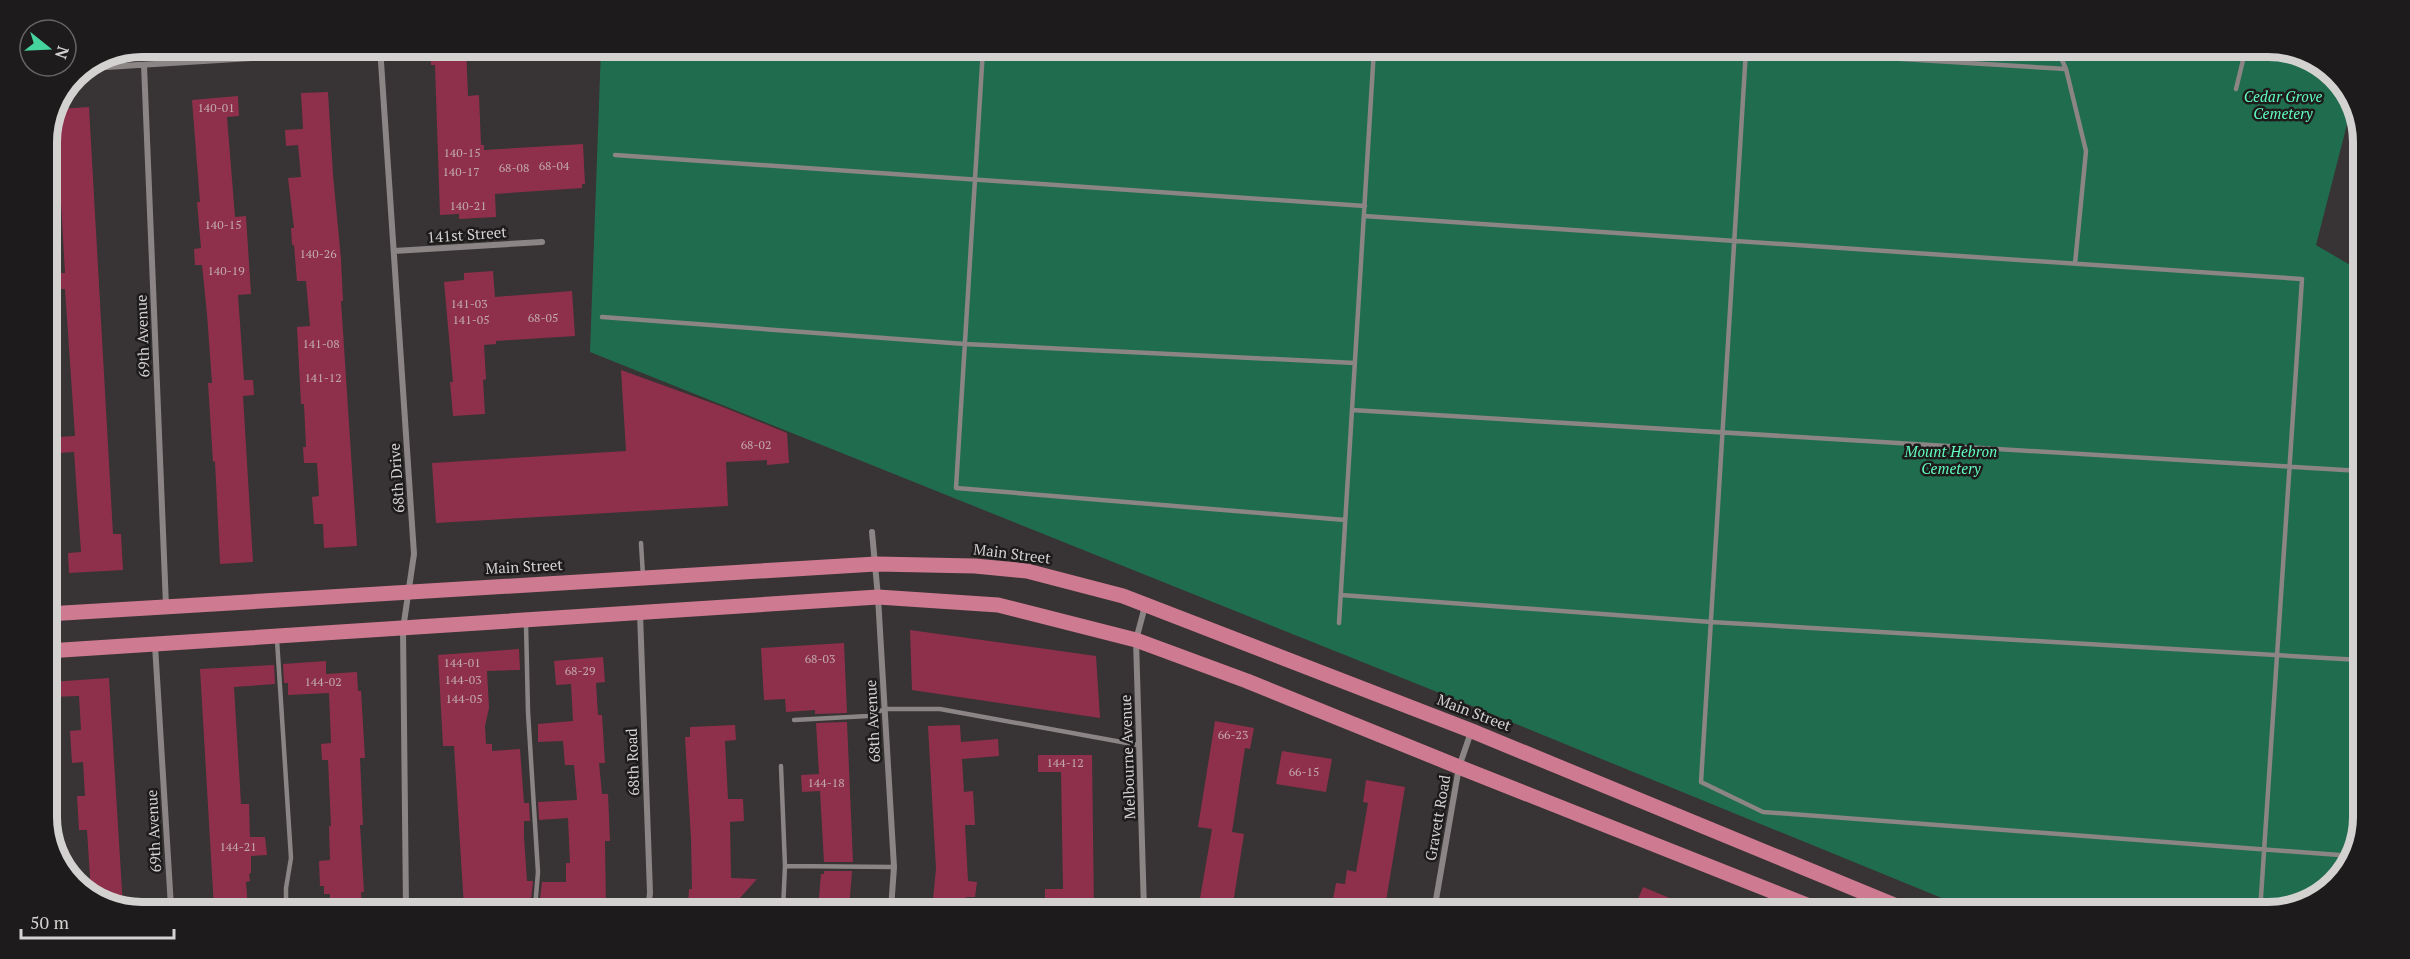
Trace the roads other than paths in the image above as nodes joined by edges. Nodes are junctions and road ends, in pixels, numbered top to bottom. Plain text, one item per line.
1 (262, 57) edge
2 (381, 57) edge
3 (982, 57) edge
4 (1374, 57) edge
5 (1746, 57) edge
6 (1868, 57) edge
7 (2061, 57) edge
8 (2244, 57) edge
9 (144, 65) junction
10 (101, 67) edge
11 (2066, 69) junction
12 (2236, 89) dead end
13 (615, 155) dead end
14 (975, 181) junction
15 (1365, 206) junction
16 (1364, 216) junction
17 (1735, 241) junction
18 (542, 242) dead end
19 (394, 251) junction
20 (2075, 264) junction
21 (602, 317) dead end
22 (965, 344) junction
23 (1355, 363) junction
24 (1352, 410) junction
25 (1722, 434) junction
26 (2290, 467) junction
27 (2353, 471) edge
28 (1345, 520) junction
29 (872, 532) dead end
30 (641, 543) dead end
31 (876, 564) junction
32 (643, 578) junction
33 (408, 593) junction
34 (1341, 595) junction
35 (878, 597) junction
36 (1146, 603) junction
37 (166, 606) junction
38 (57, 613) edge
39 (640, 613) junction
40 (526, 621) junction
41 (1711, 622) junction
42 (1339, 623) dead end
43 (404, 629) junction
44 (277, 637) junction
45 (1136, 640) junction
46 (155, 645) junction
47 (57, 650) edge
48 (2277, 655) junction
49 (2353, 660) edge
50 (885, 709) junction
51 (794, 720) dead end
52 (1472, 731) junction
53 (1138, 745) junction
54 (781, 766) dead end
55 (1459, 767) junction
56 (2264, 850) junction
57 (2344, 855) edge
58 (785, 867) junction
59 (894, 867) junction
60 (171, 902) edge
61 (286, 902) edge
62 (406, 902) edge
63 (536, 902) edge
64 (649, 902) edge
65 (783, 902) edge
66 (892, 902) edge
67 (1144, 902) edge
68 (1435, 902) edge
69 (1799, 902) edge
70 (1887, 902) edge
71 (2261, 902) edge

1 - 9 street
2 - 19 street, 68th Drive
3 - 14 lane
4 - 15 lane
5 - 17 lane
6 - 11 lane
7 - 11 lane
8 - 12 lane
9 - 10 street
9 - 37 street, 69th Avenue
11 - 20 lane
13 - 14 lane
14 - 15 lane
14 - 22 lane
15 - 16 lane
16 - 17 lane
16 - 23 lane
17 - 20 lane
17 - 25 lane
18 - 19 street, 141st Street
19 - 33 street, 68th Drive
20 - 26 lane
21 - 22 lane
22 - 23 lane
22 - 28 lane
23 - 24 lane
24 - 25 lane
24 - 28 lane
25 - 26 lane
25 - 41 lane
26 - 27 lane
26 - 48 lane
28 - 34 lane
29 - 31 street, 68th Avenue
30 - 32 lane
31 - 32 main road, Main Street
31 - 35 street, 68th Avenue
31 - 36 main road, Main Street
32 - 33 main road, Main Street
33 - 37 main road, Main Street
33 - 43 street, 68th Drive
34 - 41 lane
34 - 42 lane
35 - 39 main road
35 - 45 main road
35 - 50 street, 68th Avenue
36 - 45 street, Melbourne Avenue
36 - 52 main road, Main Street
37 - 38 main road, Main Street
39 - 40 main road
39 - 64 street, 68th Road
40 - 43 main road
40 - 63 lane
41 - 48 lane
41 - 56 lane
43 - 44 main road
43 - 62 street, 68th Drive
44 - 46 main road
44 - 61 lane
45 - 53 street, Melbourne Avenue
45 - 55 main road
46 - 47 main road
46 - 60 street, 69th Avenue
48 - 49 lane
48 - 56 lane
50 - 51 lane
50 - 53 lane
50 - 59 street, 68th Avenue
52 - 55 street, Gravett Road
52 - 70 main road, Main Street
53 - 67 street, Melbourne Avenue
54 - 58 lane
55 - 68 street, Gravett Road
55 - 69 main road
56 - 57 lane
56 - 71 lane
58 - 59 lane
58 - 65 lane
59 - 66 street, 68th Avenue

